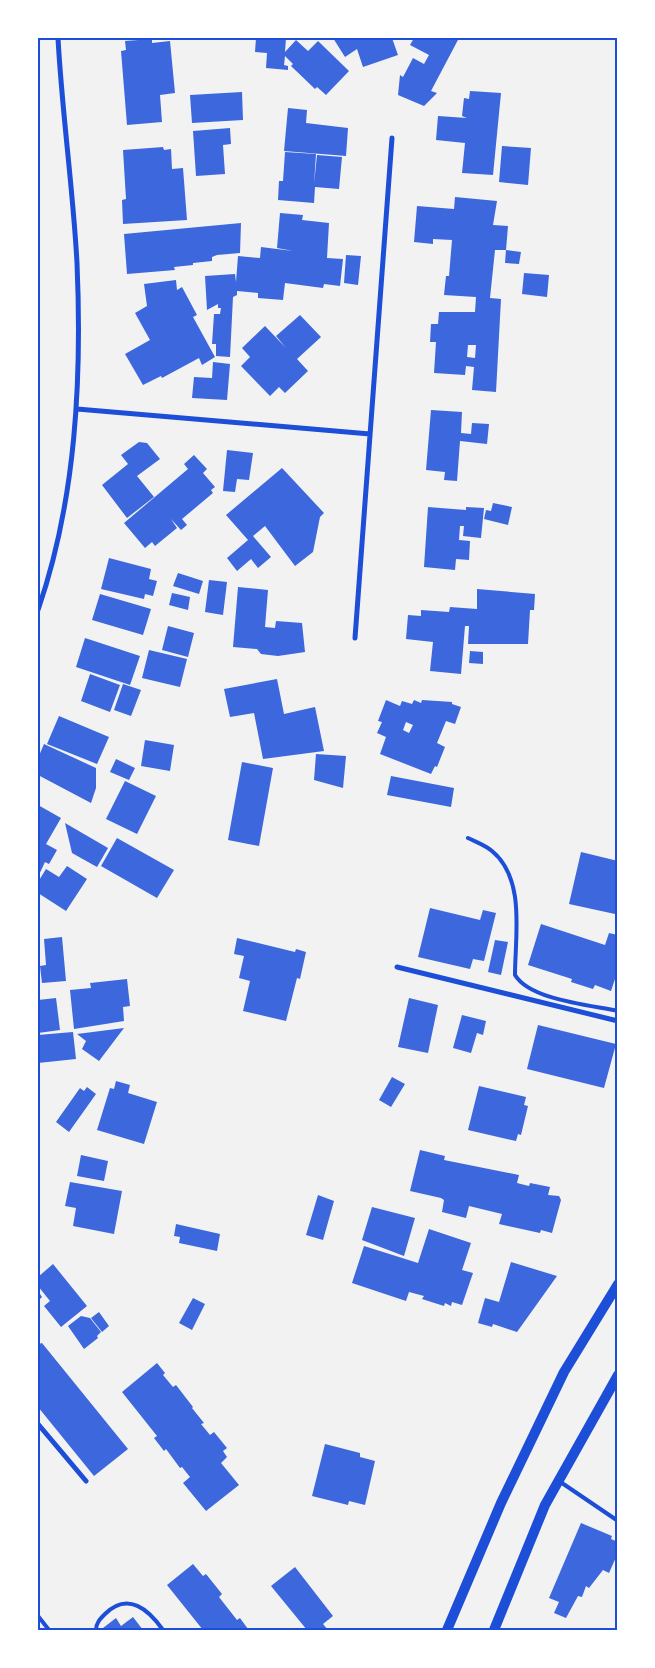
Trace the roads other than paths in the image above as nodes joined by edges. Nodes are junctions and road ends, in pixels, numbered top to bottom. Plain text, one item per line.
1 (58, 38) edge
2 (392, 138) dead end
3 (77, 409) junction
4 (370, 434) junction
5 (38, 610) edge
6 (355, 638) dead end
7 (468, 838) dead end
8 (397, 967) dead end
9 (618, 1012) edge
10 (618, 1021) edge
11 (618, 1284) edge
12 (618, 1375) edge
13 (38, 1424) edge
14 (86, 1481) dead end
15 (559, 1481) junction
16 (618, 1521) edge
17 (38, 1616) edge
18 (49, 1630) edge
19 (96, 1630) edge
20 (163, 1630) edge
21 (446, 1630) edge
22 (494, 1630) edge

1 - 3 street
2 - 4 street
3 - 4 street
3 - 5 street
4 - 6 street
7 - 9 lane
8 - 10 street
11 - 21 main road
12 - 15 main road
13 - 14 street
15 - 16 lane
15 - 22 main road
17 - 18 lane
19 - 20 lane

